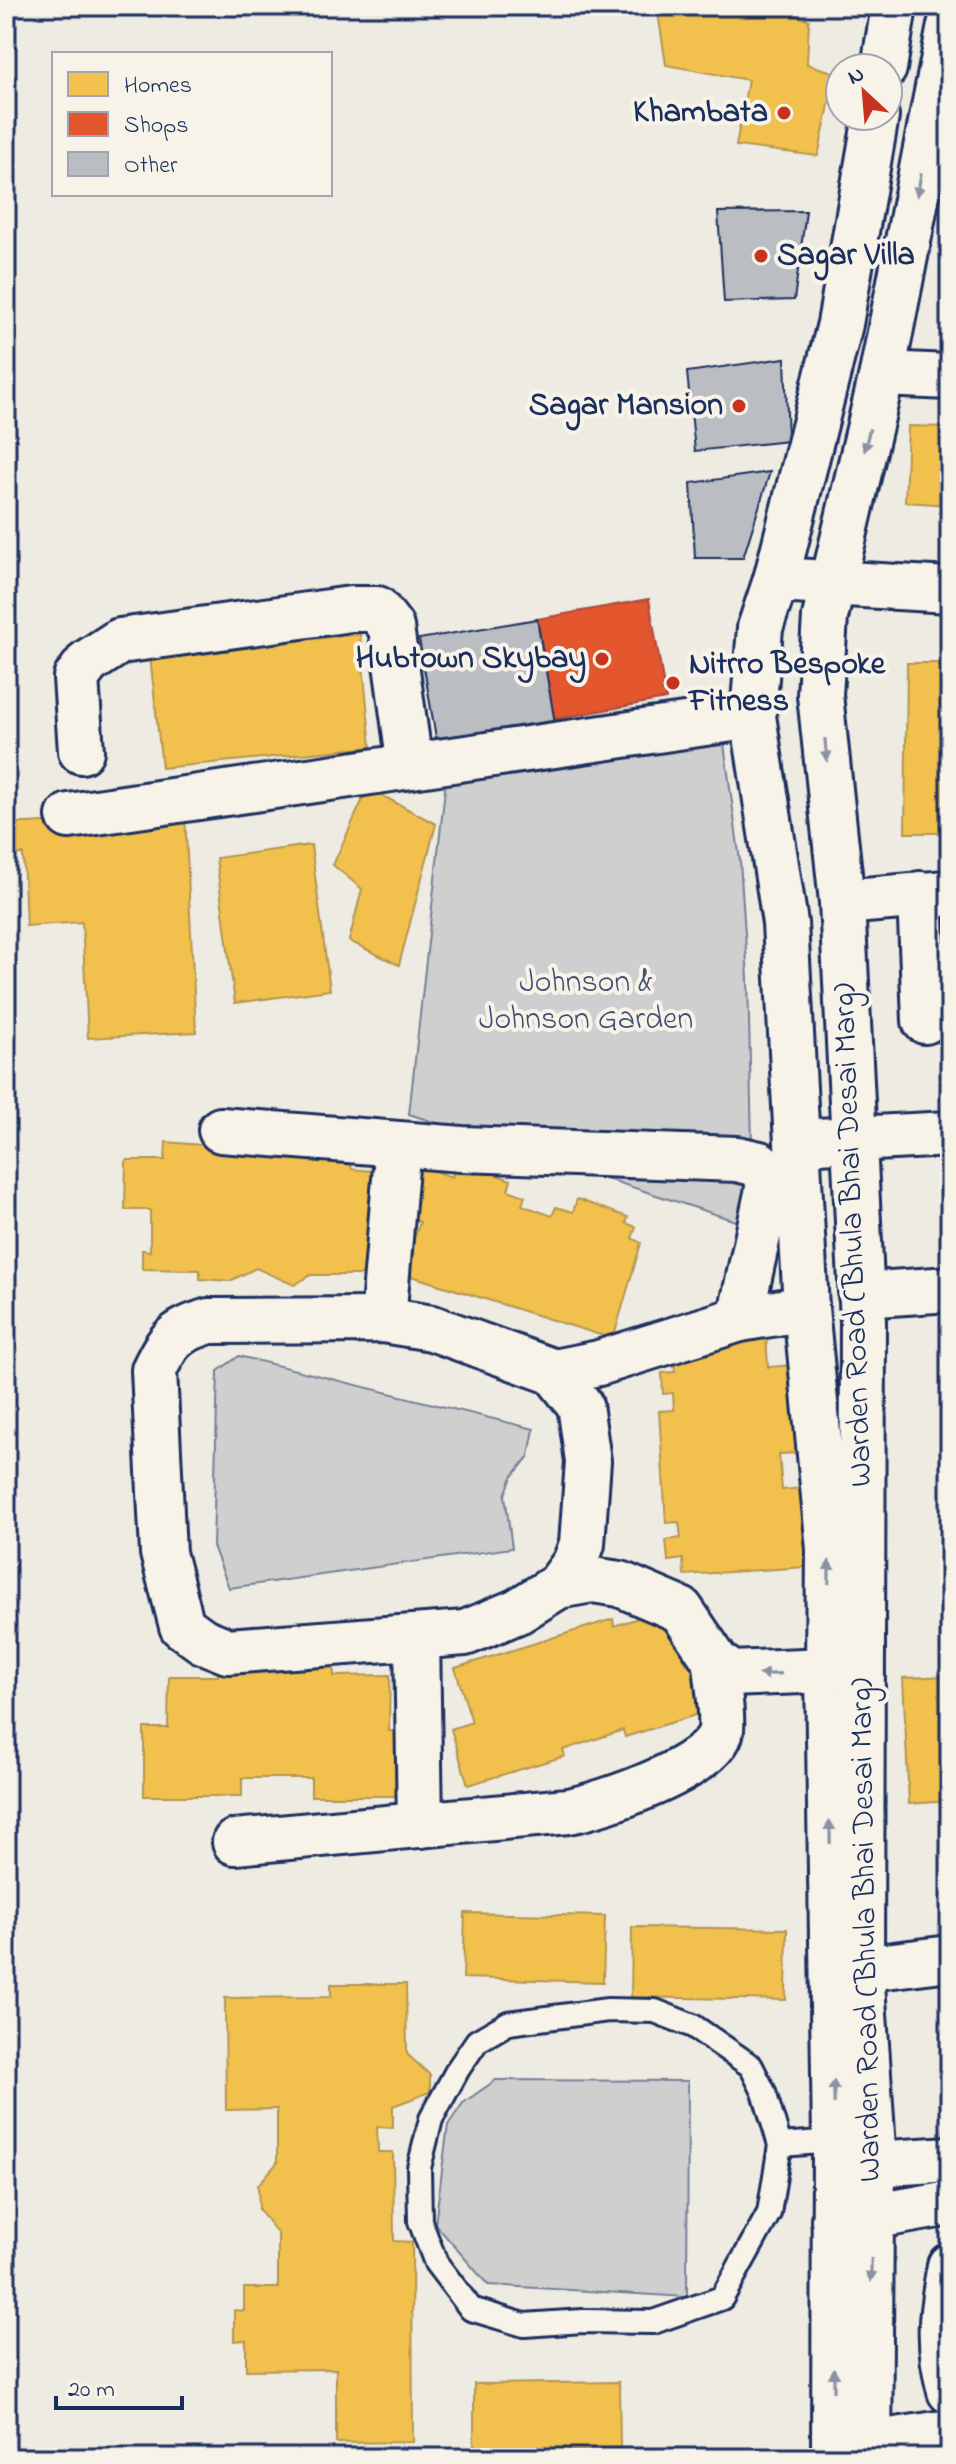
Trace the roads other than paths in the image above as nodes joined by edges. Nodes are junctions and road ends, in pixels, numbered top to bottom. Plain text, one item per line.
1 (894, 6) edge
2 (950, 26) edge
3 (887, 52) edge
4 (873, 132) edge
5 (882, 374) junction
6 (950, 377) edge
7 (776, 580) junction
8 (834, 585) junction
9 (950, 590) edge
10 (753, 716) junction
11 (81, 751) dead end
12 (410, 766) junction
13 (69, 816) dead end
14 (935, 894) edge
15 (842, 902) junction
16 (925, 1021) dead end
17 (221, 1130) dead end
18 (950, 1134) edge
19 (854, 1138) junction
20 (798, 1142) junction
21 (398, 1144) junction
22 (950, 1289) edge
23 (861, 1295) junction
24 (806, 1308) junction
25 (740, 1319) junction
26 (383, 1320) junction
27 (554, 1372) junction
28 (558, 1586) junction
29 (417, 1637) junction
30 (716, 1662) junction
31 (828, 1670) junction
32 (420, 1825) junction
33 (235, 1842) dead end
34 (950, 1958) edge
35 (847, 1970) junction
36 (835, 2141) junction
37 (780, 2145) junction
38 (950, 2159) edge
39 (874, 2164) junction
40 (950, 2203) edge
41 (852, 2219) junction
42 (950, 2266) edge
43 (950, 2391) edge
44 (950, 2432) edge
45 (858, 2453) edge

1 - 3 street
2 -> 5 street, Warden Road (Bhula Bhai Desai Marg)
4 - 7 street, Warden Road (Bhula Bhai Desai Marg)
5 - 6 street
5 -> 8 street, Warden Road (Bhula Bhai Desai Marg)
7 - 8 street
7 - 10 street, Warden Road (Bhula Bhai Desai Marg)
8 - 9 street
8 -> 15 street, Warden Road (Bhula Bhai Desai Marg)
10 - 12 street
10 - 20 street, Warden Road (Bhula Bhai Desai Marg)
11 - 12 street
12 - 13 street
14 - 15 street
14 - 16 street
15 - 19 street, Warden Road (Bhula Bhai Desai Marg)
17 - 21 street
18 - 19 street
19 - 20 street
19 - 23 street, Warden Road (Bhula Bhai Desai Marg)
20 - 24 street, Warden Road (Bhula Bhai Desai Marg)
21 - 25 street
21 - 26 street
22 - 23 street
23 - 35 street, Warden Road (Bhula Bhai Desai Marg)
24 - 25 street
31 -> 24 street, Warden Road (Bhula Bhai Desai Marg)
25 - 27 street
26 - 27 street
26 - 29 street
27 - 28 street
28 - 29 street
28 - 30 street
29 - 32 street
31 -> 30 street
30 - 32 street
35 -> 31 street, Warden Road (Bhula Bhai Desai Marg)
32 - 33 street
34 - 35 street
36 -> 35 street, Warden Road (Bhula Bhai Desai Marg)
35 - 39 street, Warden Road (Bhula Bhai Desai Marg)
36 - 37 lane
36 - 41 street, Warden Road (Bhula Bhai Desai Marg)
37 - 37 lane
38 - 39 street
39 - 41 street, Warden Road (Bhula Bhai Desai Marg)
40 - 41 street
41 - 45 street, Warden Road (Bhula Bhai Desai Marg)
42 - 43 street
44 - 45 street

